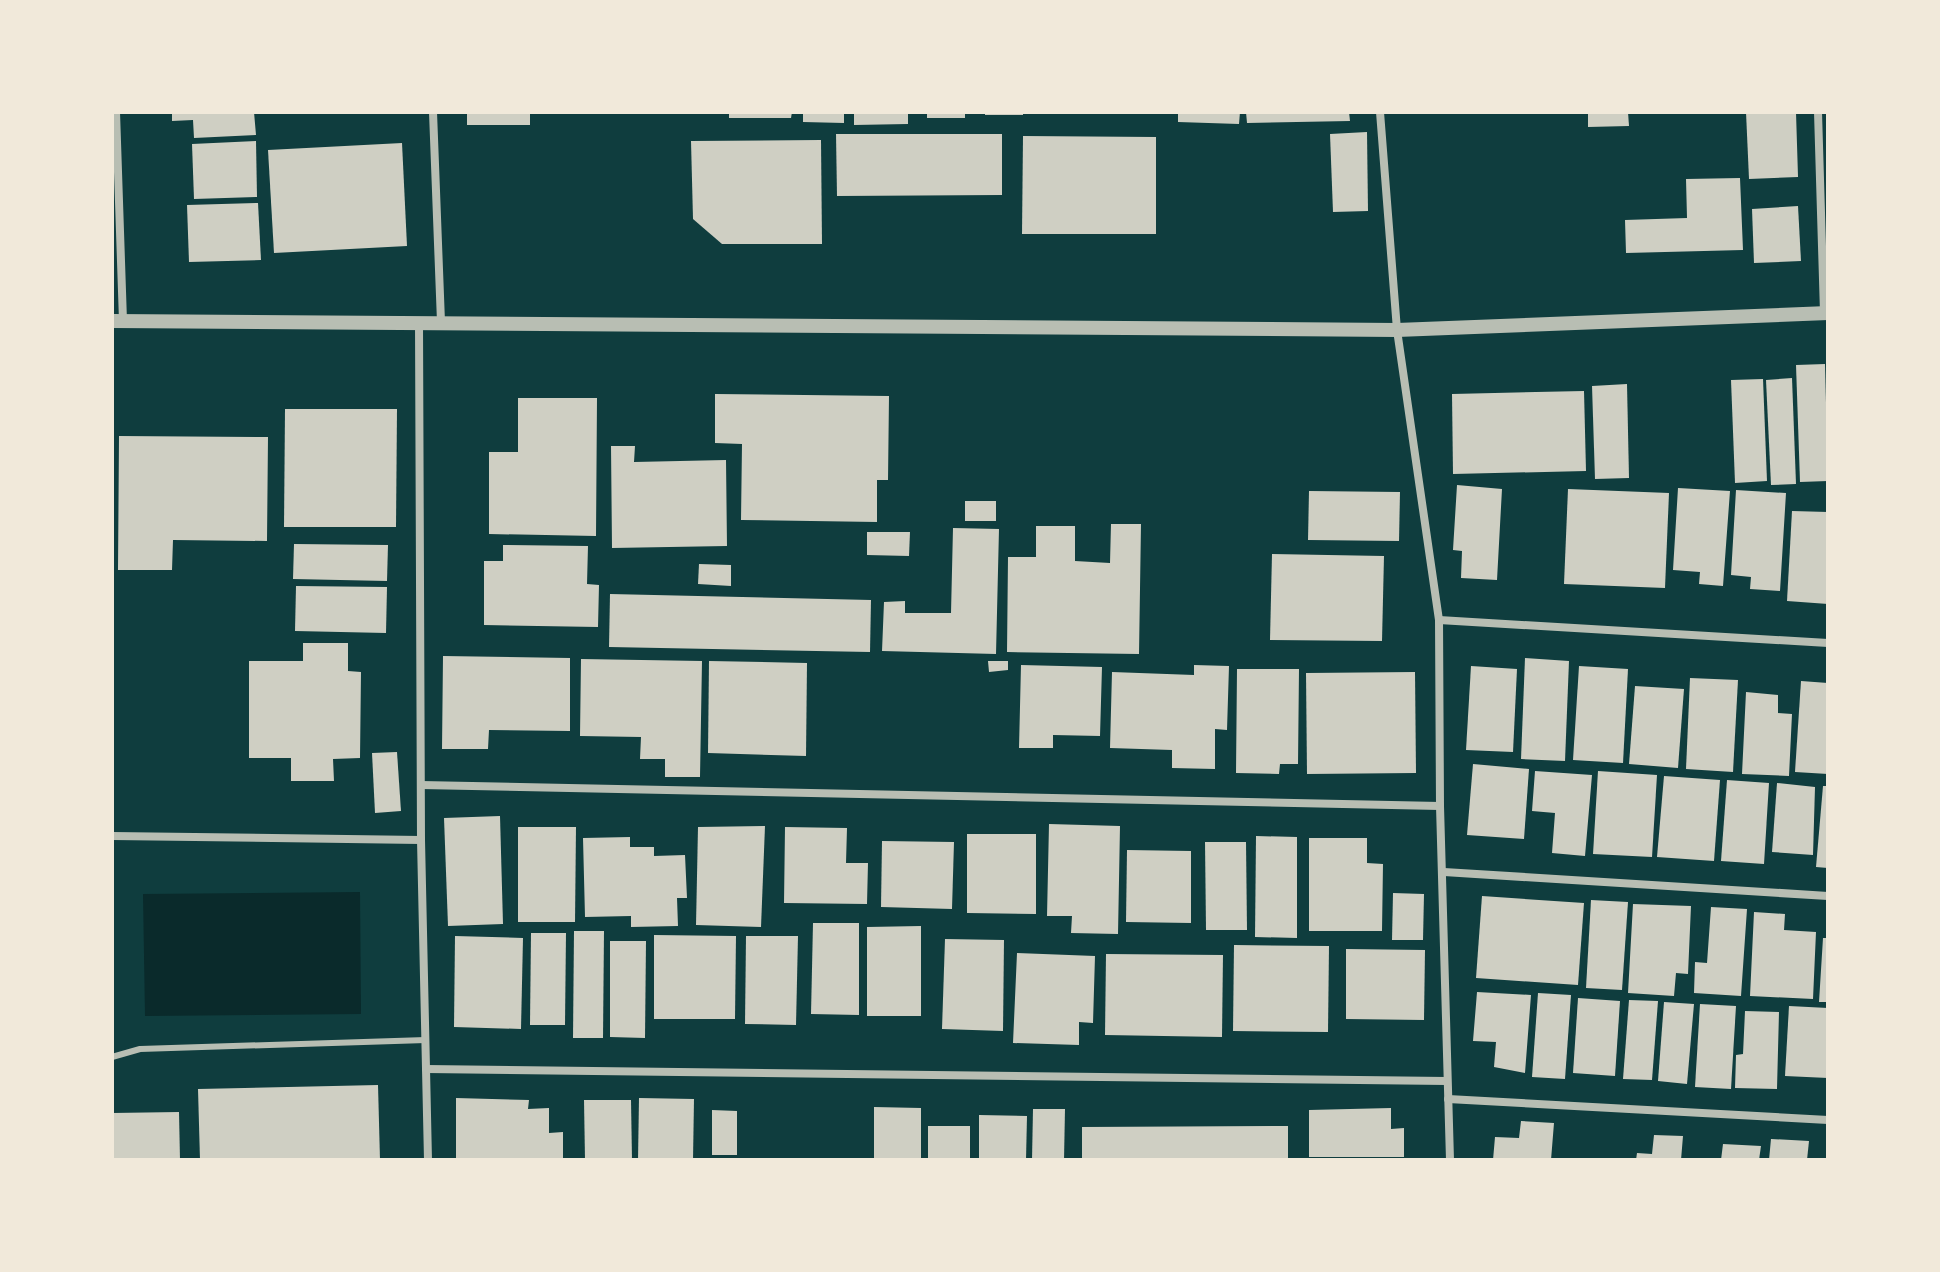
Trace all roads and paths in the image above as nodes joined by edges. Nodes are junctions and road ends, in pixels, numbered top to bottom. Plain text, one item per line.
1 (116, 112) edge
2 (433, 112) edge
3 (1380, 112) edge
4 (1818, 112) edge
5 (1826, 313) edge
6 (118, 321) edge
7 (441, 322) junction
8 (419, 323) junction
9 (1397, 330) junction
10 (1439, 620) junction
11 (1828, 643) edge
12 (421, 785) junction
13 (1440, 806) junction
14 (112, 836) edge
15 (421, 840) junction
16 (1444, 872) junction
17 (1828, 896) edge
18 (426, 1040) junction
19 (112, 1057) edge
20 (426, 1069) junction
21 (1447, 1081) junction
22 (1448, 1099) junction
23 (1828, 1120) edge
24 (428, 1160) edge
25 (1450, 1160) edge

1 - 6 street
2 - 7 street
3 - 9 street
4 - 5 street
5 - 9 street
6 - 8 street
7 - 8 street
7 - 9 street
8 - 12 street
9 - 10 street
10 - 11 street
10 - 13 street
12 - 13 street
12 - 15 street
13 - 16 street
14 - 15 street
15 - 18 street
16 - 17 street
16 - 21 street
18 - 19 lane
18 - 20 street
20 - 21 street
20 - 24 street
21 - 22 street
22 - 23 street
22 - 25 street

